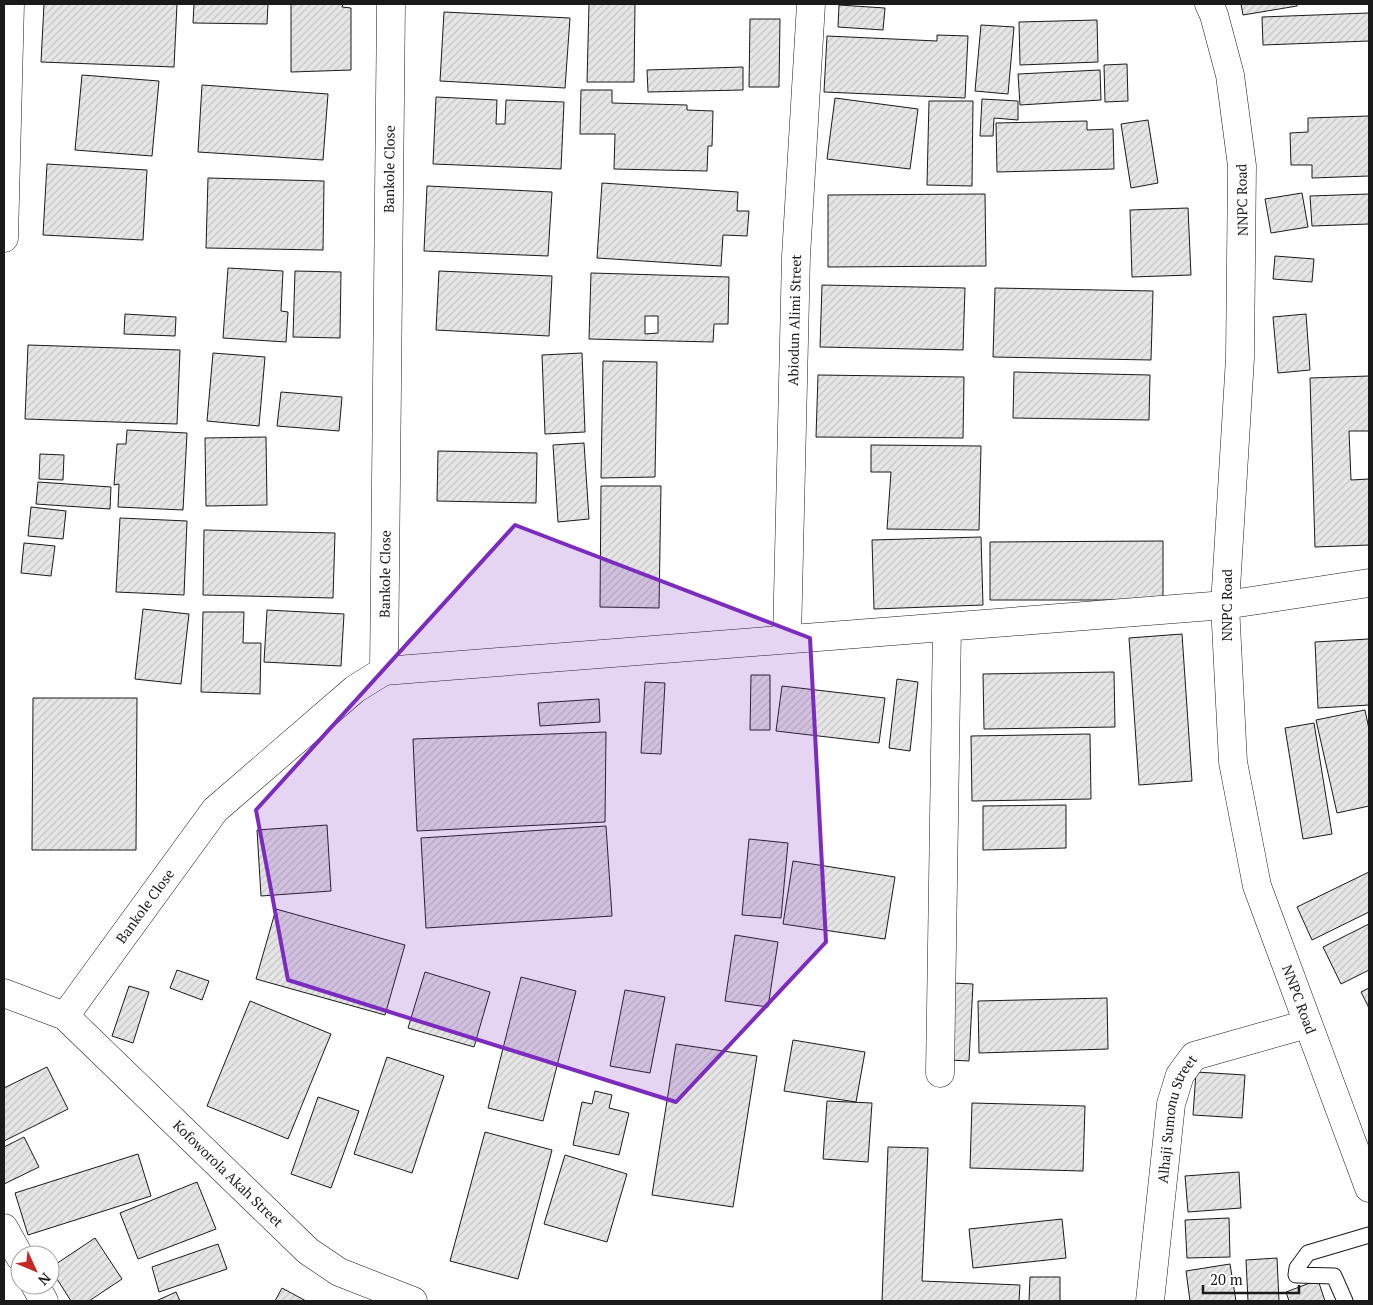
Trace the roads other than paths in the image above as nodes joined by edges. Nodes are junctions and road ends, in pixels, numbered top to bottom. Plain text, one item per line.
1 (10, 4) edge
2 (391, 4) edge
3 (811, 4) edge
4 (1209, 4) edge
5 (4, 238) edge
6 (1369, 583) edge
7 (1225, 605) junction
8 (947, 628) junction
9 (787, 638) junction
10 (384, 671) junction
11 (4, 993) edge
12 (65, 1016) junction
13 (1307, 1024) junction
14 (940, 1073) dead end
15 (1369, 1188) edge
16 (4, 1228) edge
17 (1369, 1235) edge
18 (13, 1245) edge
19 (413, 1301) edge
20 (1150, 1301) edge
21 (1344, 1301) edge

1 - 5 street
2 - 10 street, Bankole Close
3 - 9 street, Abiodun Alimi Street
4 - 7 street, NNPC Road
6 - 7 street
7 - 8 street
7 - 13 street, NNPC Road
8 - 9 street
8 - 14 street
9 - 10 street
10 - 12 street, Bankole Close
11 - 12 street
12 - 19 street, Kofoworola Akah Street
13 - 15 street, NNPC Road
13 - 20 street, Alhaji Sumonu Street
16 - 18 street
17 - 21 lane

